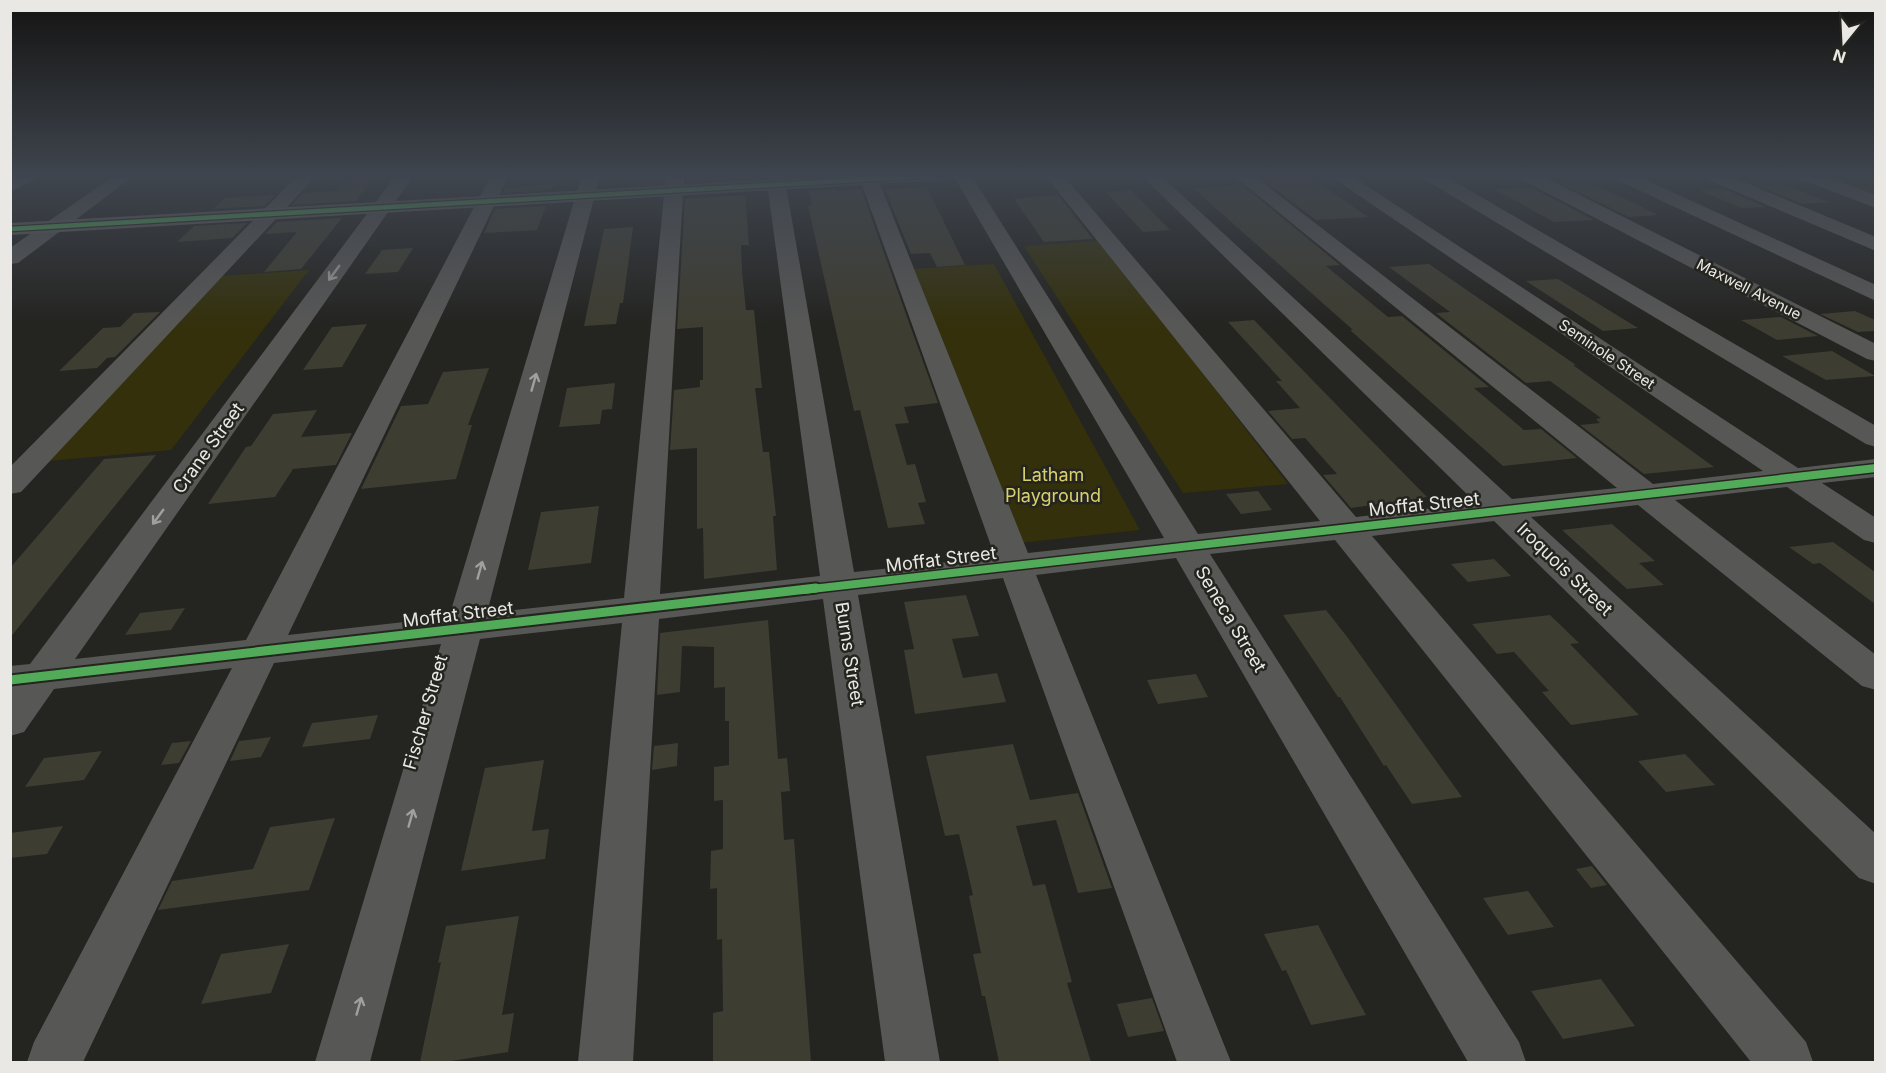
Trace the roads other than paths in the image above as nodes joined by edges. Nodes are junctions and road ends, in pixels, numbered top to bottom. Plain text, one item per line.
1 (57, 225) edge
2 (86, 225) edge
3 (261, 225) edge
4 (368, 225) edge
5 (474, 225) edge
6 (577, 225) edge
7 (671, 225) edge
8 (782, 225) edge
9 (886, 225) edge
10 (992, 225) edge
11 (1095, 225) edge
12 (1203, 225) edge
13 (1305, 225) edge
14 (1413, 225) edge
15 (1515, 225) edge
16 (1624, 225) edge
17 (1728, 225) edge
18 (1829, 225) edge
19 (54, 227) junction
20 (10, 229) edge
21 (1875, 245) edge
22 (10, 258) edge
23 (1875, 278) edge
24 (1846, 280) junction
25 (1875, 294) edge
26 (1875, 354) edge
27 (1875, 438) edge
28 (1875, 468) edge
29 (1792, 478) junction
30 (10, 485) edge
31 (1645, 494) junction
32 (1503, 510) junction
33 (1346, 528) junction
34 (1875, 533) edge
35 (1187, 546) junction
36 (1014, 566) junction
37 (839, 586) junction
38 (642, 608) junction
39 (464, 628) junction
40 (259, 652) junction
41 (1875, 676) edge
42 (27, 679) edge
43 (10, 721) edge
44 (1875, 864) edge
45 (54, 1062) edge
46 (343, 1062) edge
47 (606, 1062) edge
48 (914, 1062) edge
49 (1204, 1062) edge
50 (1499, 1062) edge
51 (1786, 1062) edge

1 - 19 street
2 - 19 main road
3 - 30 street
4 -> 42 street, Crane Street
5 - 40 street
39 -> 6 street, Fischer Street
7 - 38 street
8 - 37 street, Burns Street
9 - 36 street
10 - 35 street, Seneca Street
11 - 33 street
12 - 32 street, Iroquois Street
13 - 31 street
14 - 29 street, Seminole Street
15 - 27 street
16 - 26 street, Maxwell Avenue
17 - 24 street
18 - 21 street
19 - 20 main road
19 - 22 street
23 - 24 street
24 - 25 street
28 - 29 street, Moffat Street
29 - 31 street, Moffat Street
29 - 34 street, Seminole Street
31 - 32 street, Moffat Street
31 - 41 street
32 - 33 street, Moffat Street
32 - 44 street, Iroquois Street
33 - 35 street, Moffat Street
33 - 51 street
35 - 36 street, Moffat Street
35 - 50 street, Seneca Street
36 - 37 street, Moffat Street
36 - 49 street
37 - 38 street, Moffat Street
37 - 48 street, Burns Street
38 - 39 street, Moffat Street
38 - 47 street
39 - 40 street, Moffat Street
46 -> 39 street, Fischer Street
40 - 42 street, Moffat Street
40 - 45 street
42 - 43 street, Crane Street

